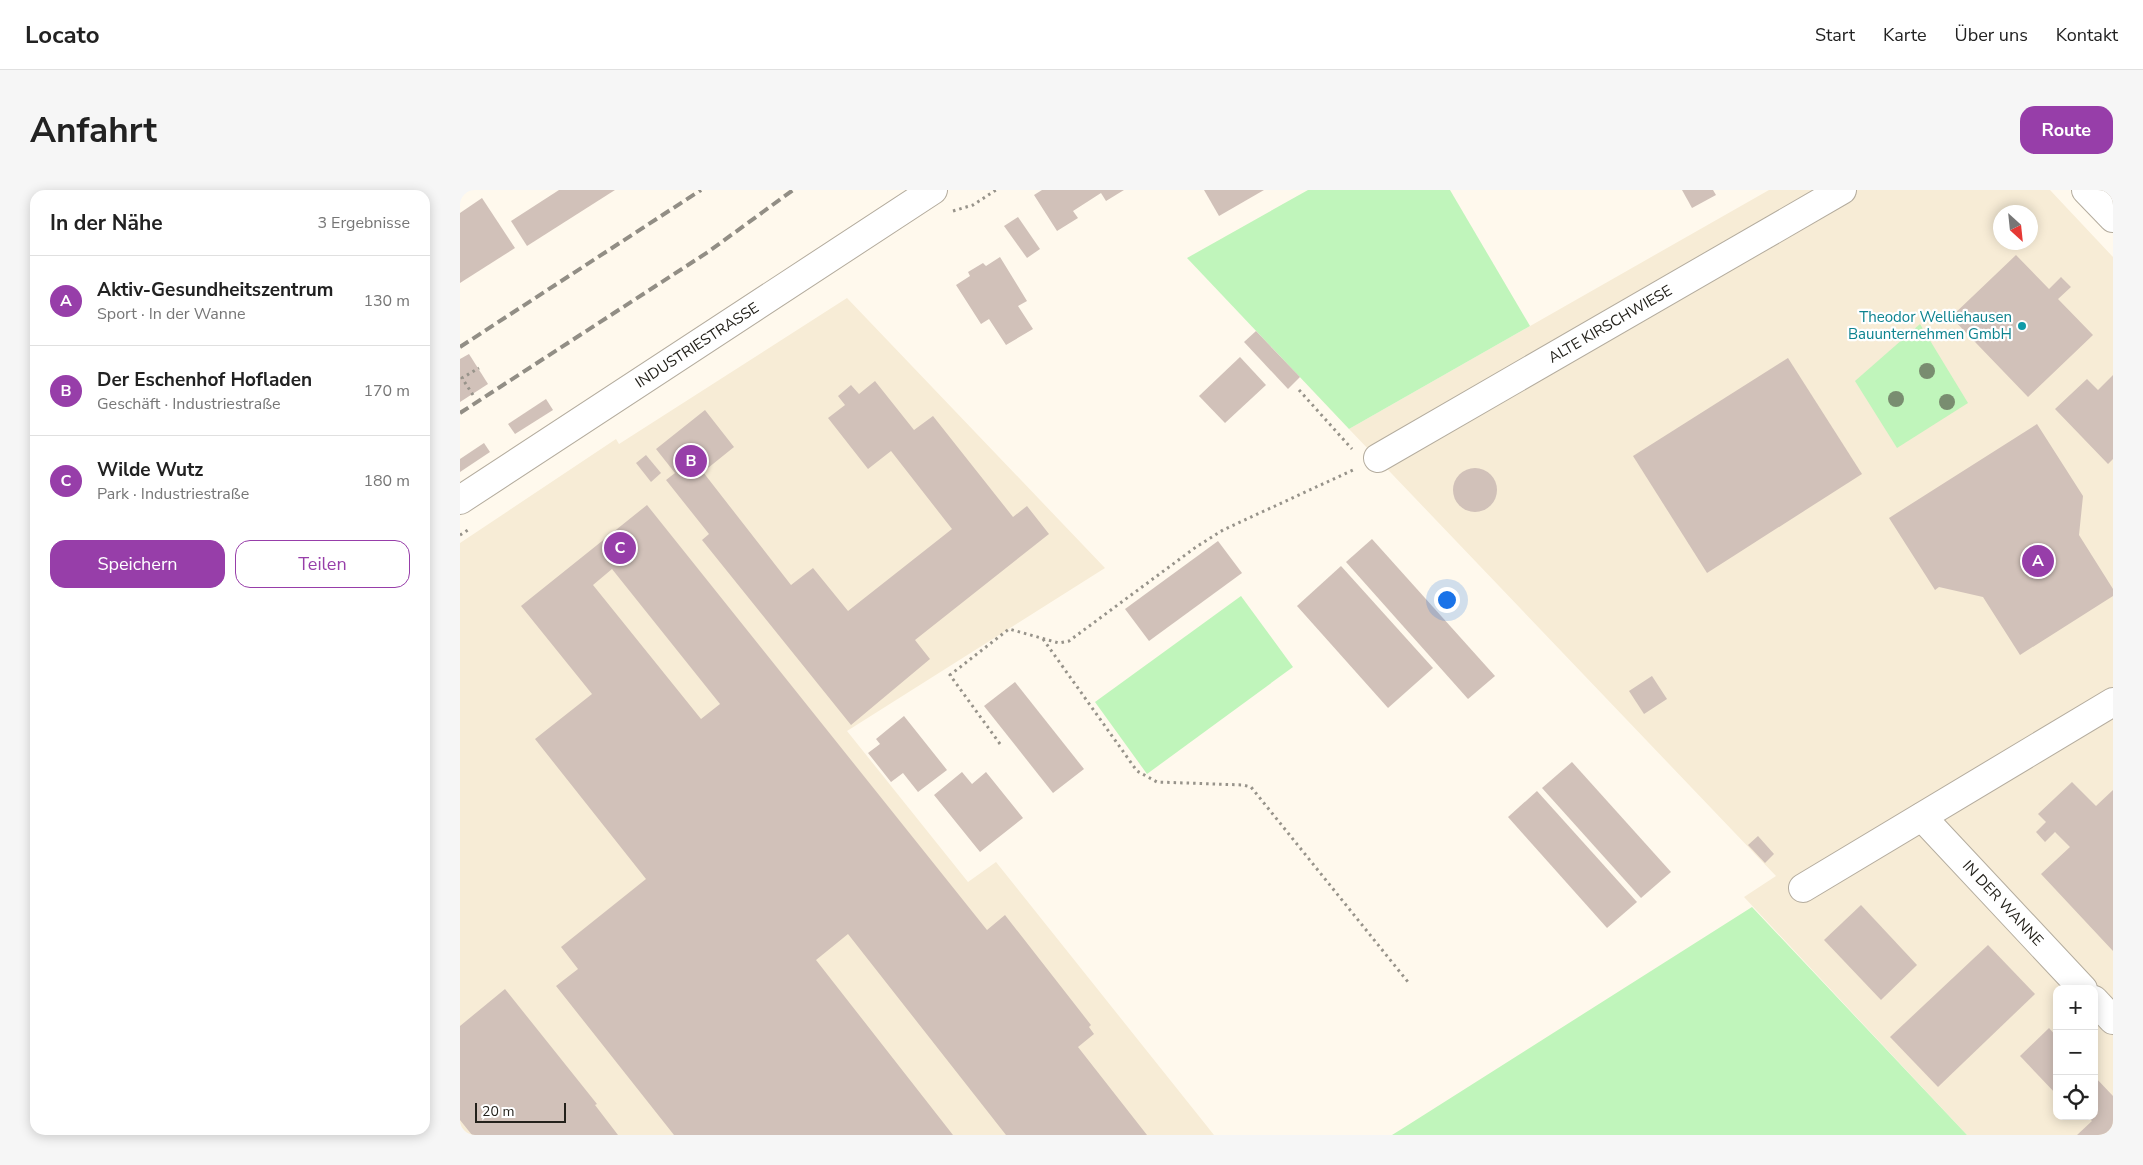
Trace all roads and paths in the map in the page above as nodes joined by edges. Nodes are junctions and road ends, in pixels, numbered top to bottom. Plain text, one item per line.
1 (933, 190) edge
2 (1842, 190) edge
3 (2086, 190) edge
4 (2113, 218) edge
5 (479, 368) dead end
6 (461, 377) edge
7 (1299, 390) dead end
8 (473, 396) dead end
9 (1372, 461) junction
10 (460, 500) edge
11 (1042, 638) junction
12 (2113, 702) edge
13 (1000, 744) dead end
14 (1922, 817) junction
15 (1803, 888) dead end
16 (1408, 982) dead end
17 (2079, 985) edge
18 (2098, 1004) edge
19 (2113, 1020) edge

1 - 10 street, INDUSTRIESTRASSE
2 - 9 street, ALTE KIRSCHWIESE
3 - 4 street
5 - 6 path
6 - 8 path
7 - 9 path
9 - 11 path
11 - 13 path
11 - 16 path
12 - 14 street
14 - 15 street
14 - 17 street, IN DER WANNE
18 - 19 street

